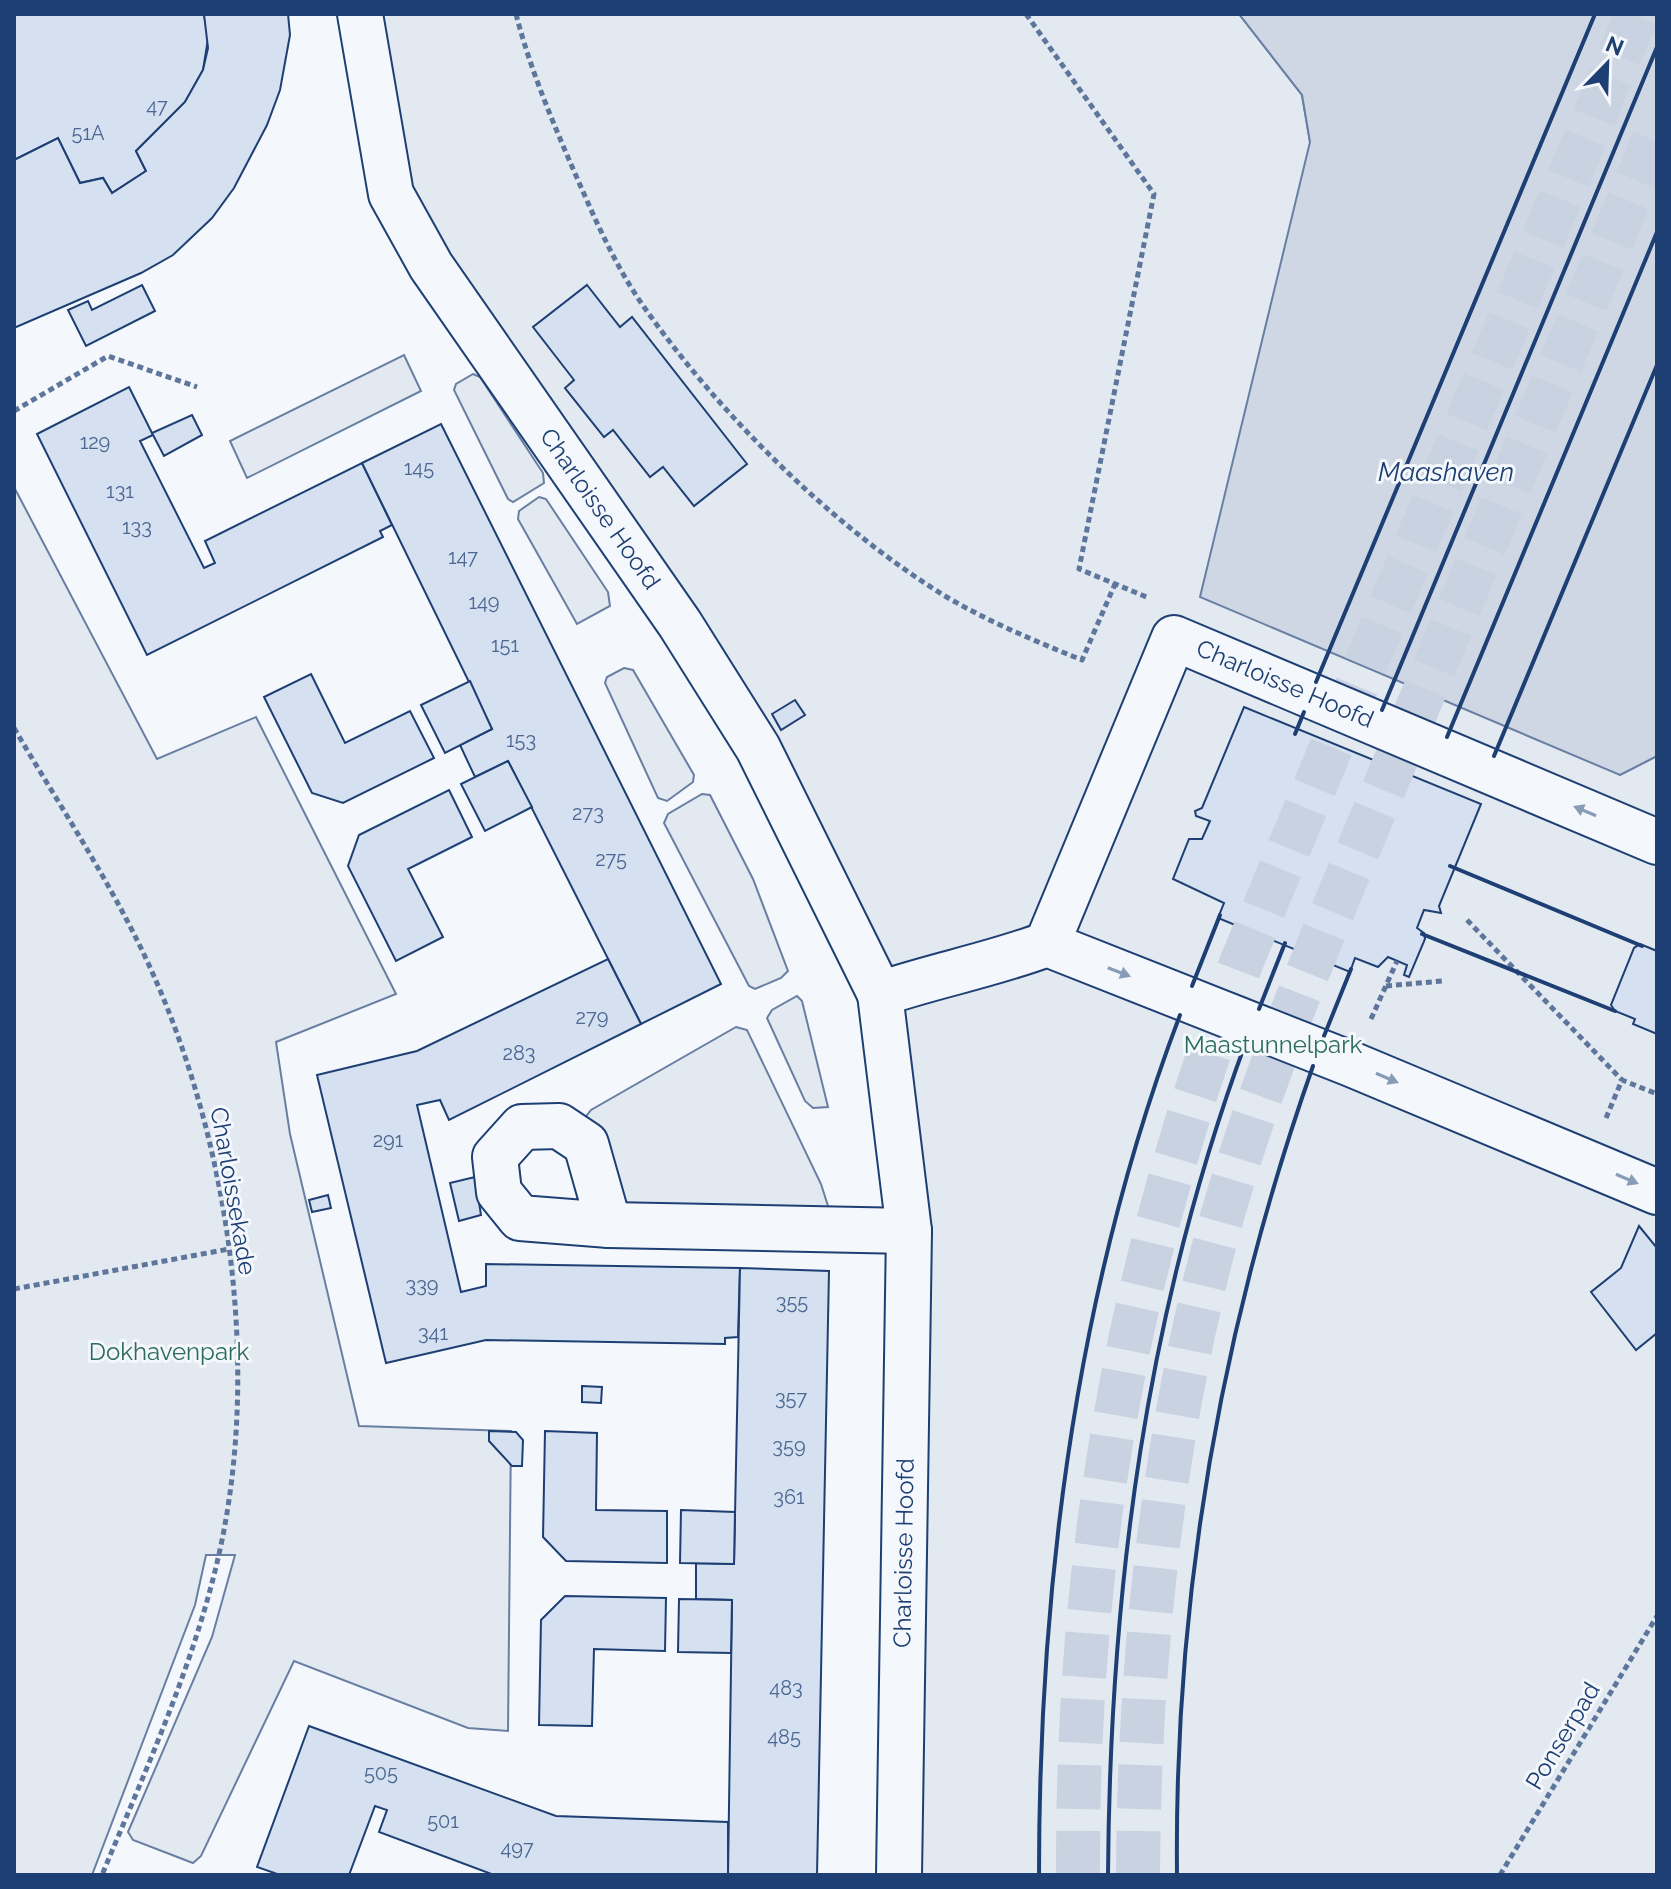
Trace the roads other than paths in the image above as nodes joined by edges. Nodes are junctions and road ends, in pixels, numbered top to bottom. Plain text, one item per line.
1 (360, 14) edge
2 (1657, 842) edge
3 (1047, 944) junction
4 (880, 994) junction
5 (1657, 1192) edge
6 (609, 1225) dead end
7 (909, 1231) junction
8 (899, 1875) edge

1 - 4 street, Charloisse Hoofd
2 -> 3 street, Charloisse Hoofd
3 - 4 street
3 -> 5 street
4 - 7 street, Charloisse Hoofd
6 - 7 street
7 - 8 street, Charloisse Hoofd

